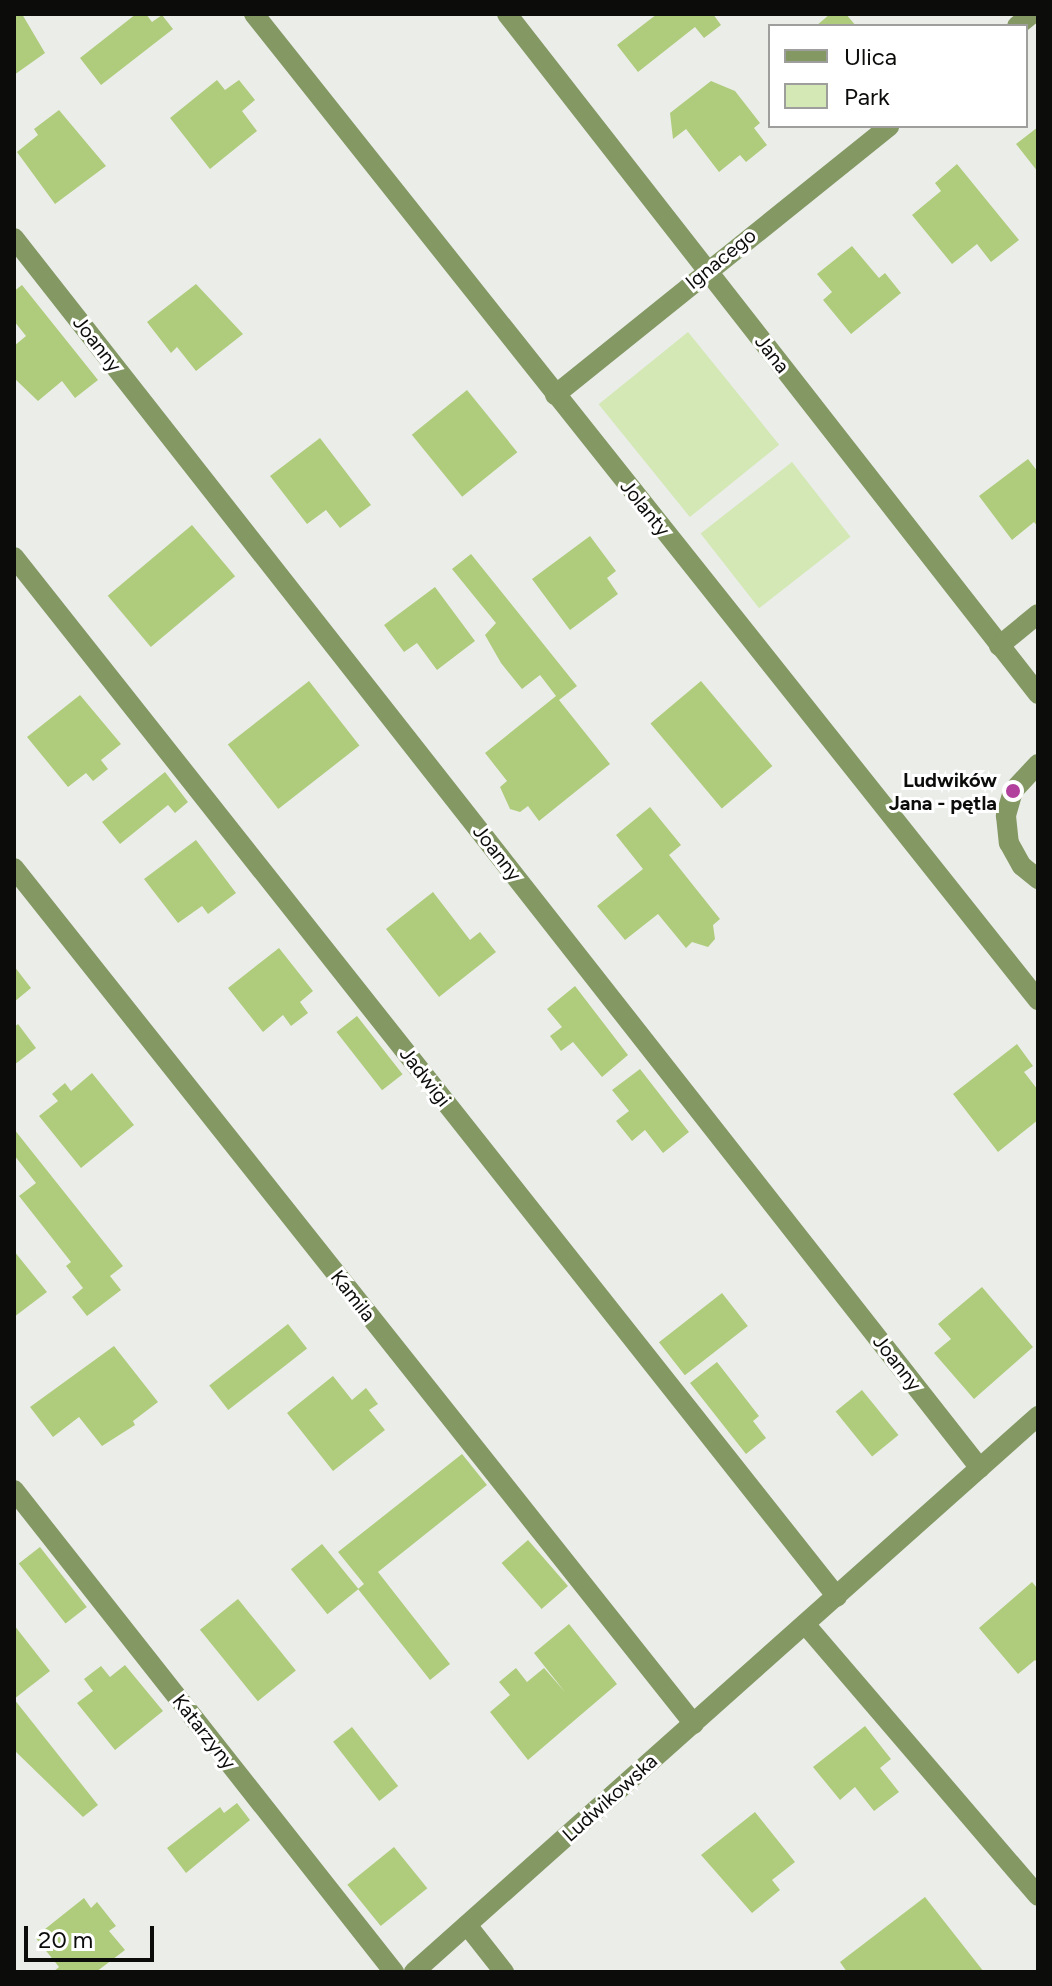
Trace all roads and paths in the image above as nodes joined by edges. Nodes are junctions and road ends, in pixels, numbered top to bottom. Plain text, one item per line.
1 (254, 14) edge
2 (507, 14) edge
3 (886, 128) edge
4 (14, 238) edge
5 (706, 270) junction
6 (555, 395) junction
7 (14, 557) edge
8 (1038, 614) edge
9 (999, 646) junction
10 (1038, 694) edge
11 (1038, 764) edge
12 (14, 868) edge
13 (1038, 879) edge
14 (1038, 1000) edge
15 (1038, 1416) edge
16 (980, 1468) junction
17 (14, 1490) edge
18 (837, 1597) junction
19 (805, 1624) junction
20 (694, 1724) junction
21 (1038, 1896) edge
22 (467, 1925) junction
23 (394, 1972) edge
24 (414, 1972) edge
25 (504, 1972) edge

1 - 6 street, Jolanty
2 - 5 street, Jana
3 - 5 street, Ignacego
4 - 16 street, Joanny
5 - 6 street, Ignacego
5 - 9 street, Jana
6 - 14 street, Jolanty
7 - 18 street, Jadwigi
8 - 9 street
9 - 10 street, Jana
11 - 13 street
12 - 20 street, Kamila
15 - 16 street, Ludwikowska
16 - 18 street, Ludwikowska
17 - 23 street, Katarzyny
18 - 19 street, Ludwikowska
19 - 20 street, Ludwikowska
19 - 21 street
20 - 22 street, Ludwikowska
22 - 24 street, Ludwikowska
22 - 25 street

